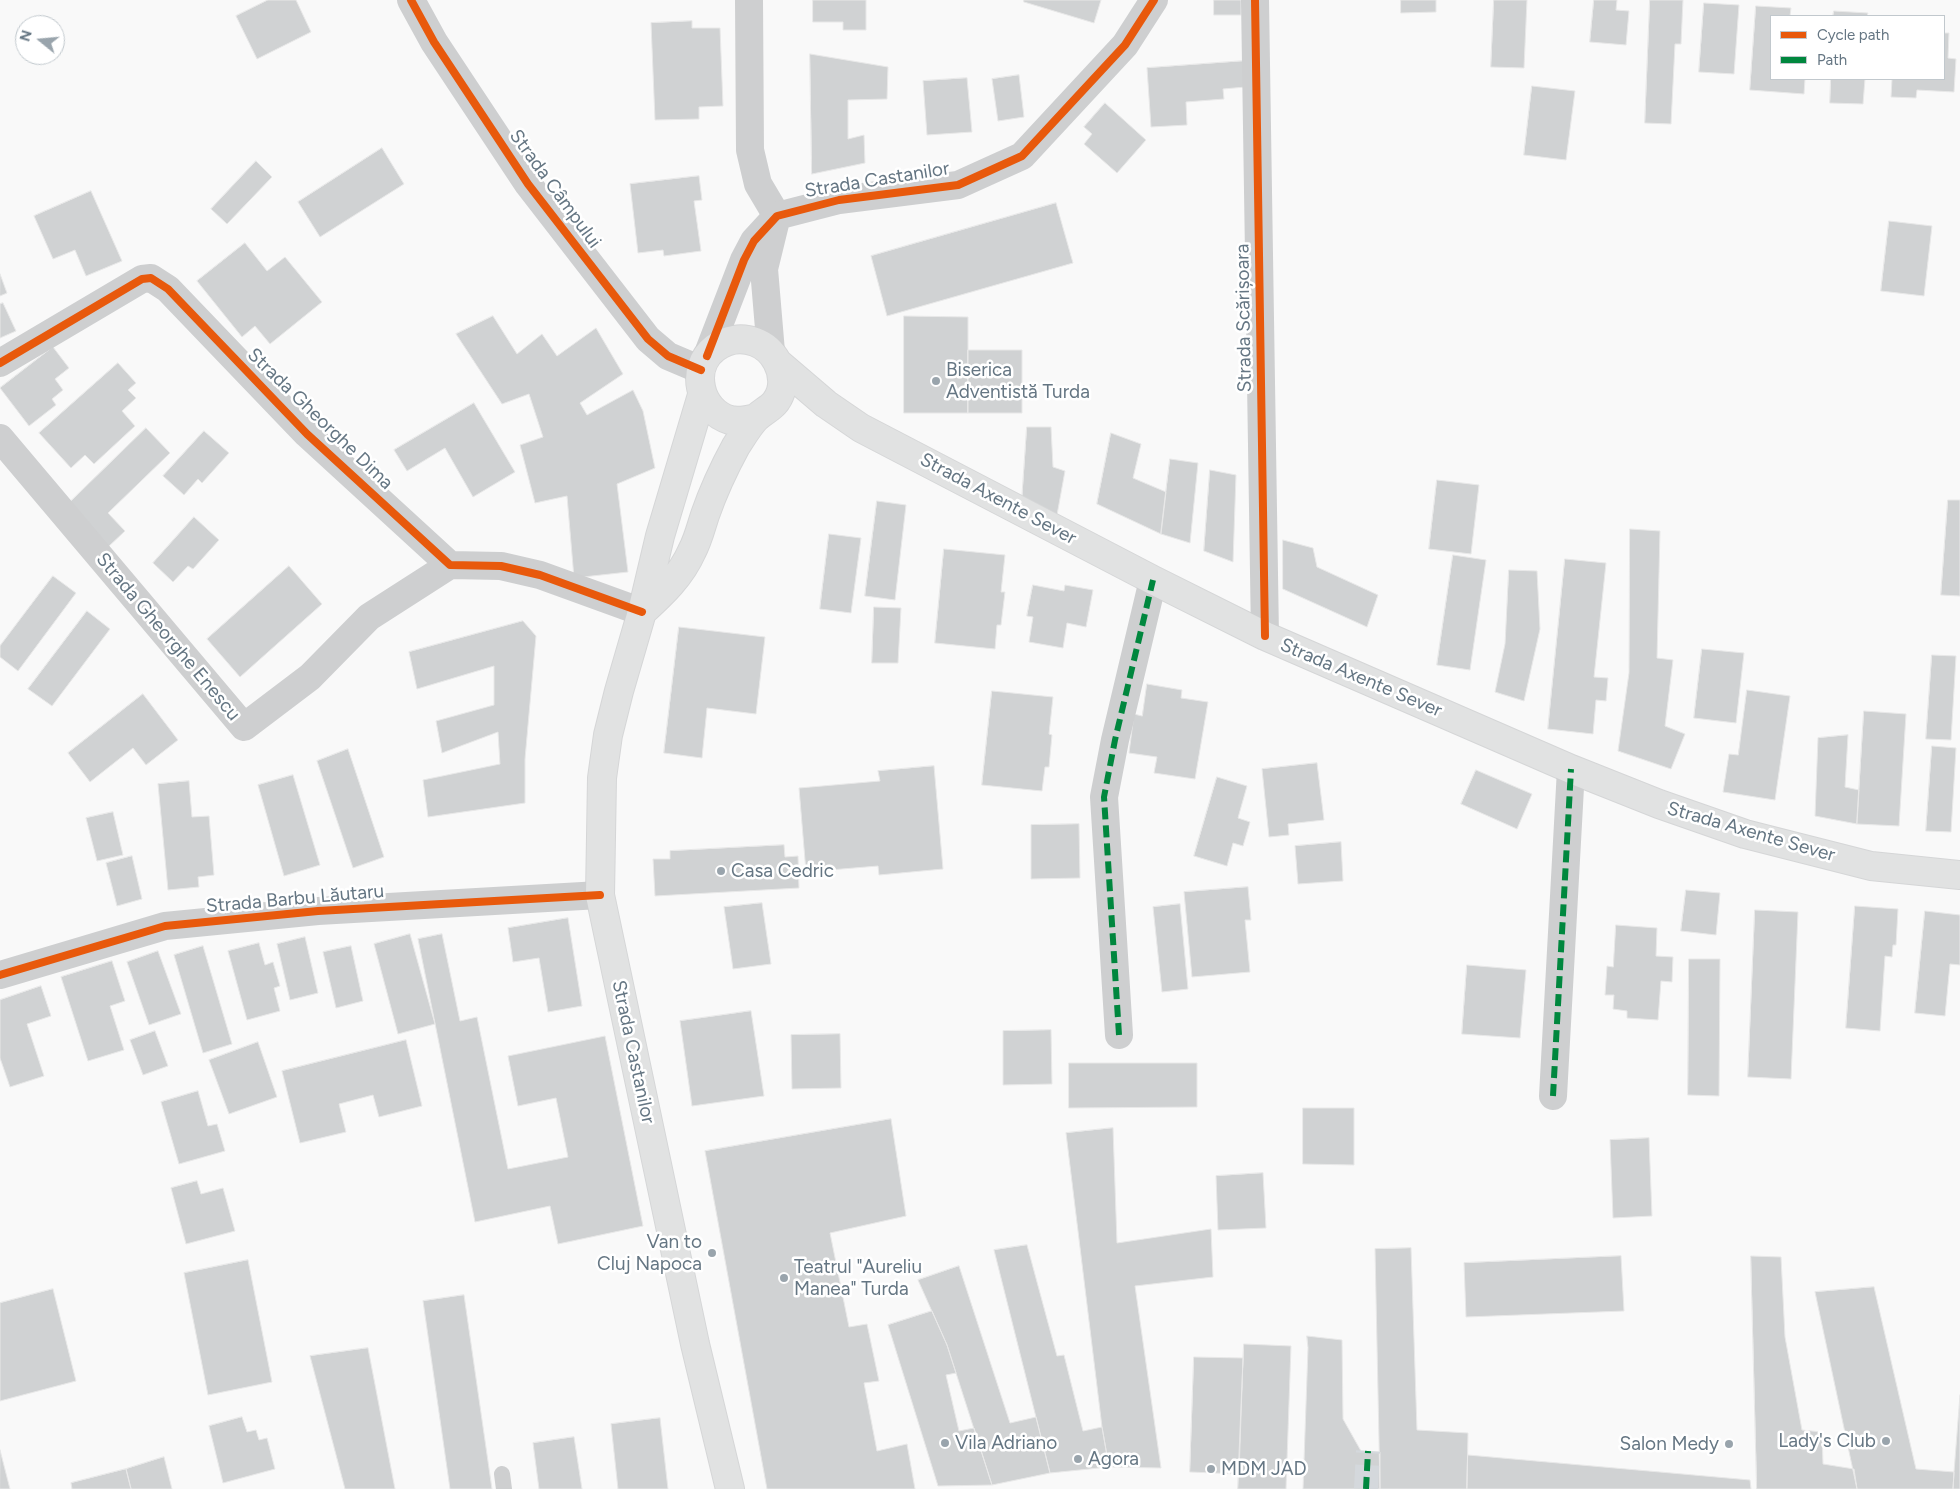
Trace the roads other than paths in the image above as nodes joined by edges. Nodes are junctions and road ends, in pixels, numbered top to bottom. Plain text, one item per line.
1 (411, 0) edge
2 (749, 0) edge
3 (1154, 0) edge
4 (1254, 0) edge
5 (777, 216) junction
6 (774, 358) junction
7 (0, 363) edge
8 (703, 374) junction
9 (756, 418) junction
10 (0, 438) edge
11 (450, 565) junction
12 (1153, 580) junction
13 (642, 612) junction
14 (1265, 636) junction
15 (1571, 769) junction
16 (1960, 875) edge
17 (600, 895) junction
18 (0, 975) edge
19 (1119, 1035) dead end
20 (1552, 1096) dead end
21 (730, 1489) edge

1 - 8 street, Strada Câmpului
2 - 5 street
3 - 5 street, Strada Castanilor
4 - 14 street, Strada Scărișoara
5 - 6 street
5 - 8 street, Strada Castanilor
6 - 8 main road
6 - 9 main road
6 - 12 main road, Strada Axente Sever
7 - 11 street, Strada Gheorghe Dima
8 - 9 main road
8 - 13 main road, Strada Castanilor
9 - 13 main road
10 - 11 street, Strada Gheorghe Enescu
11 - 13 street
12 - 14 main road, Strada Axente Sever
12 - 19 street
13 - 17 main road, Strada Castanilor
14 - 15 main road, Strada Axente Sever
15 - 16 main road, Strada Axente Sever
15 - 20 street
17 - 18 street, Strada Barbu Lăutaru
17 - 21 main road, Strada Castanilor

